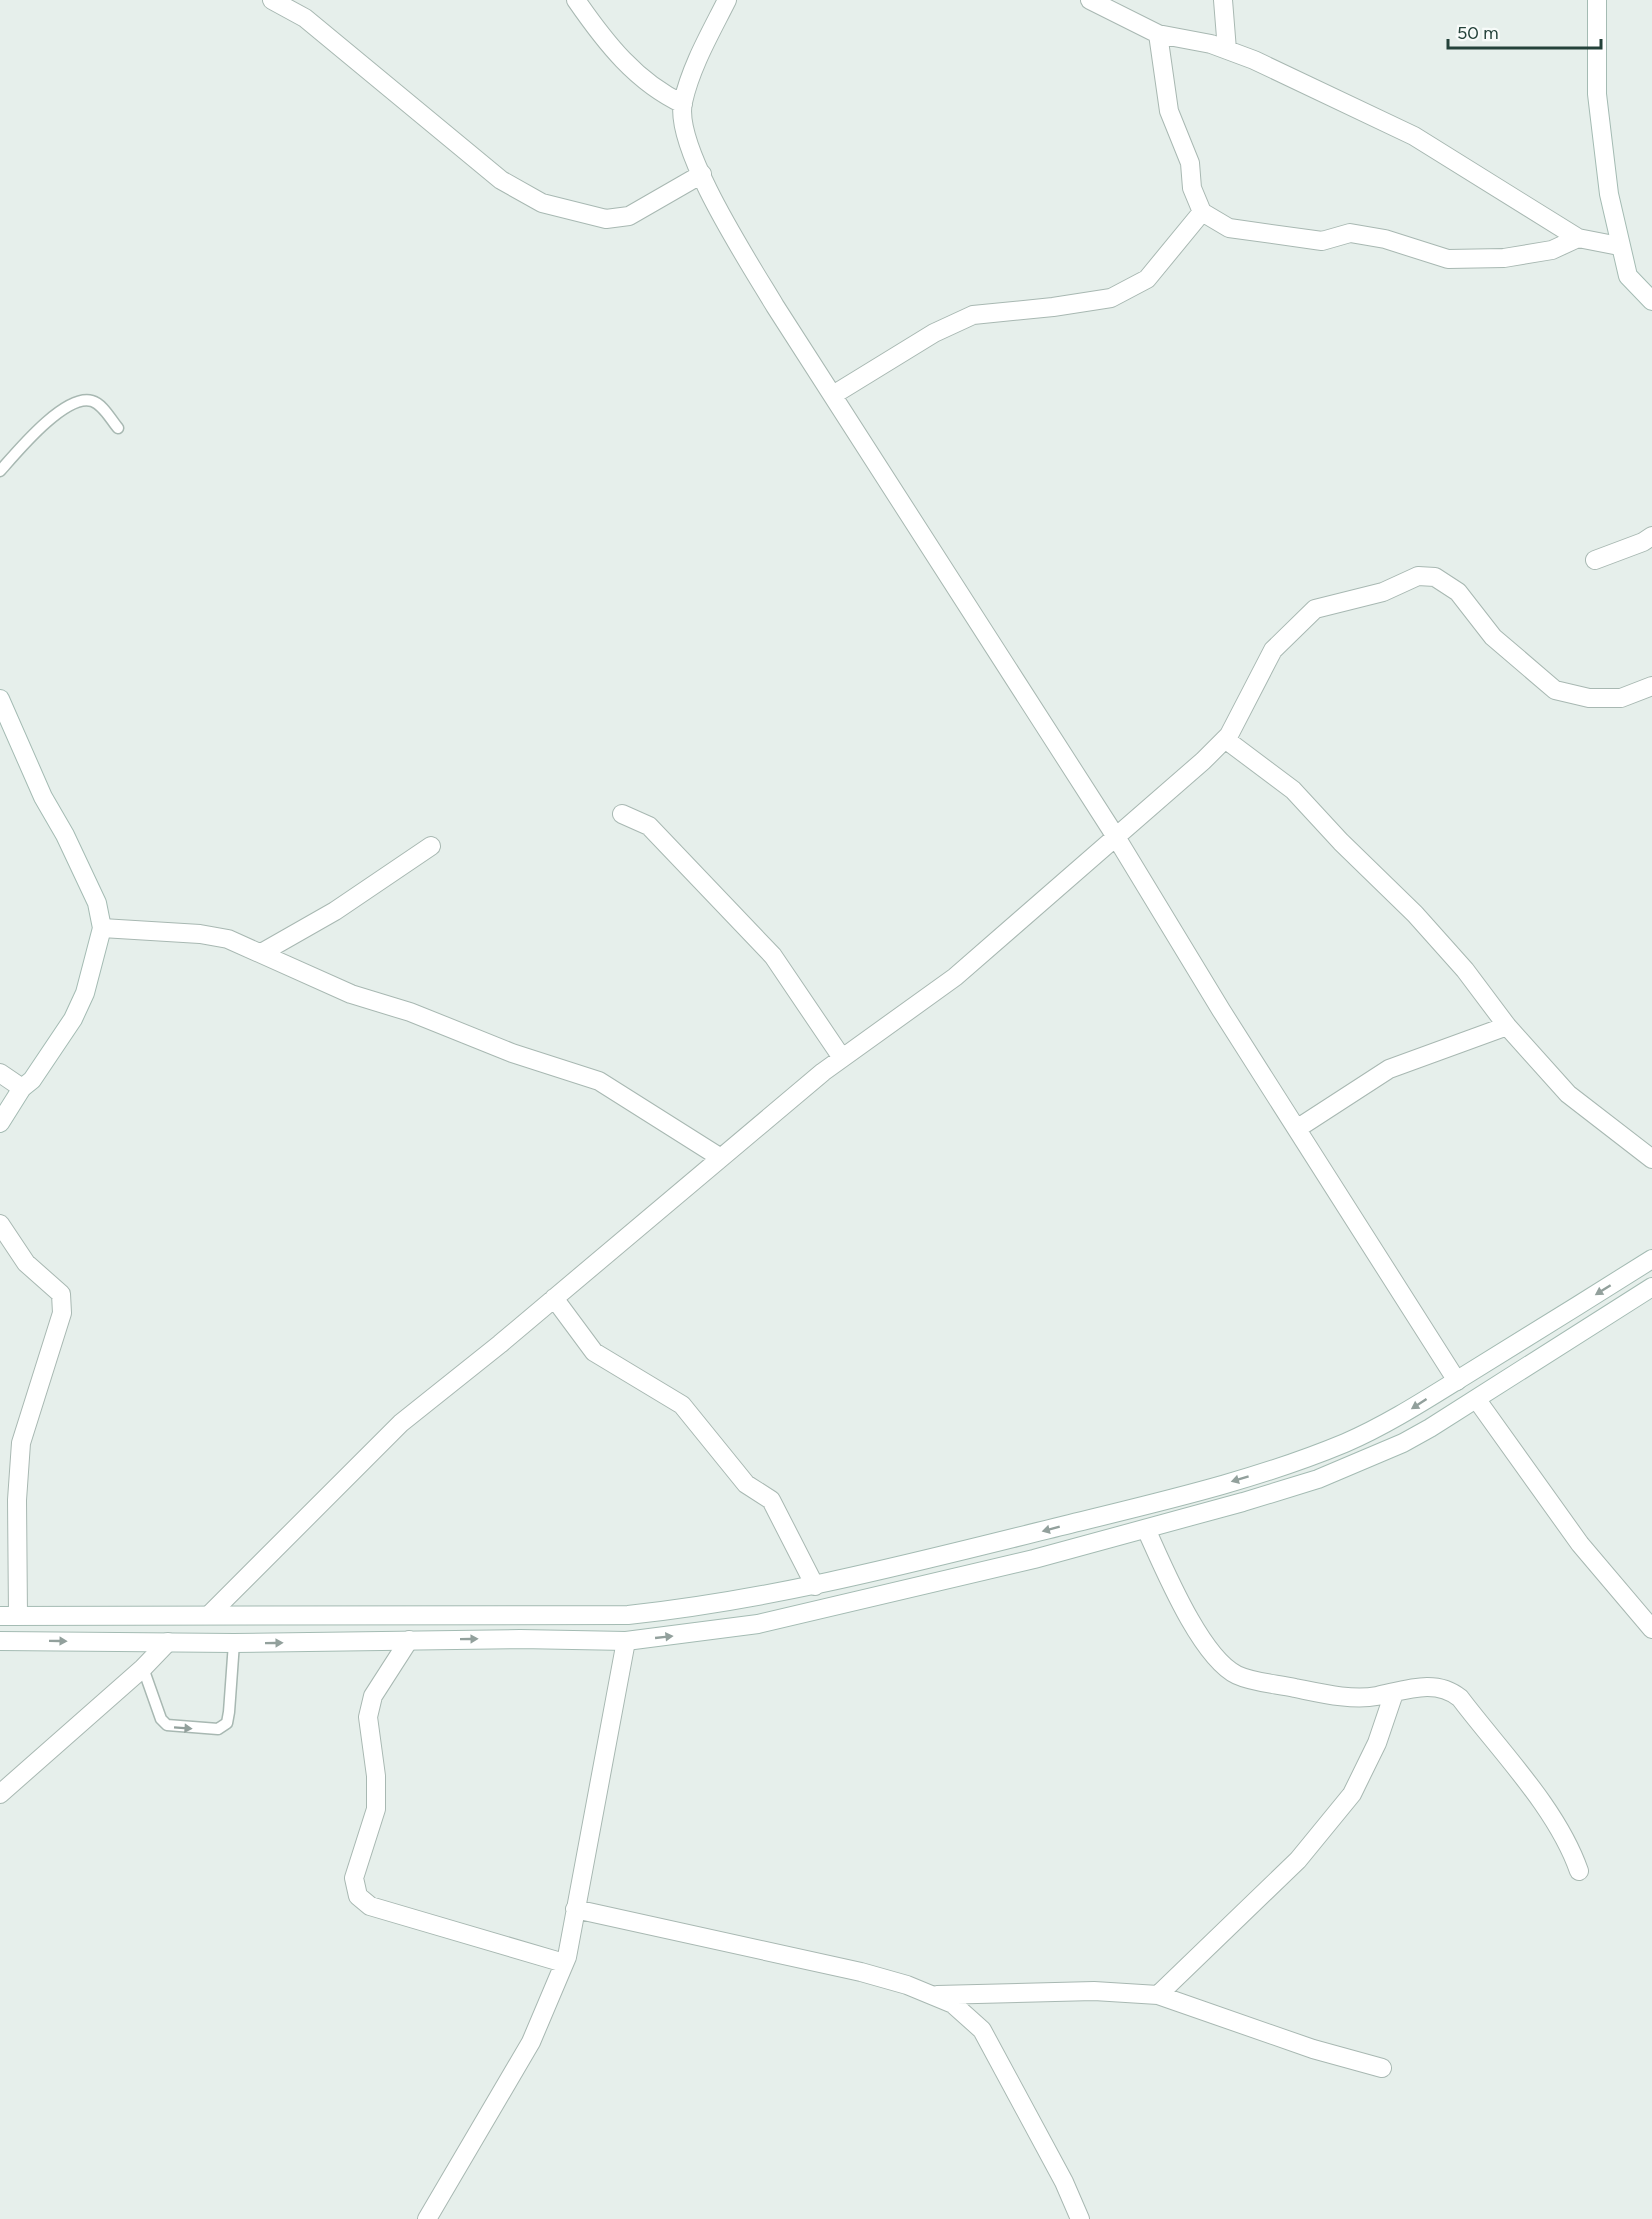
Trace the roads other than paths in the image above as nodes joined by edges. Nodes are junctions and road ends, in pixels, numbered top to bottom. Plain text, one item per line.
1 (272, 0) edge
2 (576, 0) edge
3 (727, 0) edge
4 (1089, 0) edge
5 (1223, 0) edge
6 (1597, 0) edge
7 (1158, 33) junction
8 (1227, 50) junction
9 (683, 104) junction
10 (702, 174) junction
11 (1202, 212) junction
12 (1578, 238) junction
13 (1619, 246) junction
14 (1652, 301) edge
15 (833, 395) junction
16 (118, 428) dead end
17 (0, 471) edge
18 (1652, 536) edge
19 (1595, 560) dead end
20 (1652, 686) edge
21 (0, 699) edge
22 (1225, 739) junction
23 (622, 814) dead end
24 (1116, 837) junction
25 (431, 846) dead end
26 (102, 928) junction
27 (262, 952) junction
28 (1508, 1026) junction
29 (842, 1058) junction
30 (0, 1073) edge
31 (22, 1088) junction
32 (0, 1123) edge
33 (1298, 1128) junction
34 (721, 1158) junction
35 (1652, 1159) edge
36 (0, 1224) edge
37 (1652, 1259) edge
38 (1652, 1287) edge
39 (555, 1298) junction
40 (1456, 1381) junction
41 (1477, 1400) junction
42 (1146, 1529) junction
43 (815, 1586) junction
44 (210, 1614) junction
45 (9, 1616) edge
46 (1652, 1629) edge
47 (409, 1640) junction
48 (0, 1641) edge
49 (626, 1641) junction
50 (168, 1642) junction
51 (234, 1643) junction
52 (143, 1668) junction
53 (1394, 1693) junction
54 (0, 1794) edge
55 (1579, 1871) dead end
56 (575, 1909) junction
57 (564, 1963) junction
58 (1158, 1995) junction
59 (932, 1996) junction
60 (1382, 2068) dead end
61 (427, 2219) edge
62 (1080, 2219) edge

1 - 10 street
2 - 9 street
3 - 9 street
4 - 7 street
5 - 8 street
6 - 13 street
7 - 8 street
7 - 11 street
8 - 12 street
9 - 10 street
10 - 15 street
11 - 12 street
11 - 15 street
12 - 13 street
13 - 14 street
15 - 24 street
16 - 17 lane
18 - 19 street
20 - 22 street
21 - 26 street
22 - 24 street
22 - 28 street
23 - 29 street
24 - 29 street
24 - 33 street
25 - 27 street
26 - 27 street
26 - 31 street
27 - 34 street
28 - 33 street
28 - 35 street
29 - 34 street
30 - 31 street
31 - 32 street
33 - 40 street
34 - 39 street
36 - 45 street
37 -> 40 street
38 - 41 street
39 - 43 street
39 - 44 street
40 -> 43 street
41 - 42 street
41 - 46 street
49 -> 42 street
42 - 53 street
43 - 44 street
44 - 45 street
47 -> 49 street
51 -> 47 street
47 - 57 street
48 -> 50 street
49 - 56 street
50 - 51 street
50 - 52 street
52 -> 51 lane
52 - 54 street
53 - 55 street
53 - 58 street
56 - 57 street
56 - 59 street
57 - 61 street
58 - 59 street
58 - 60 street
59 - 62 street

